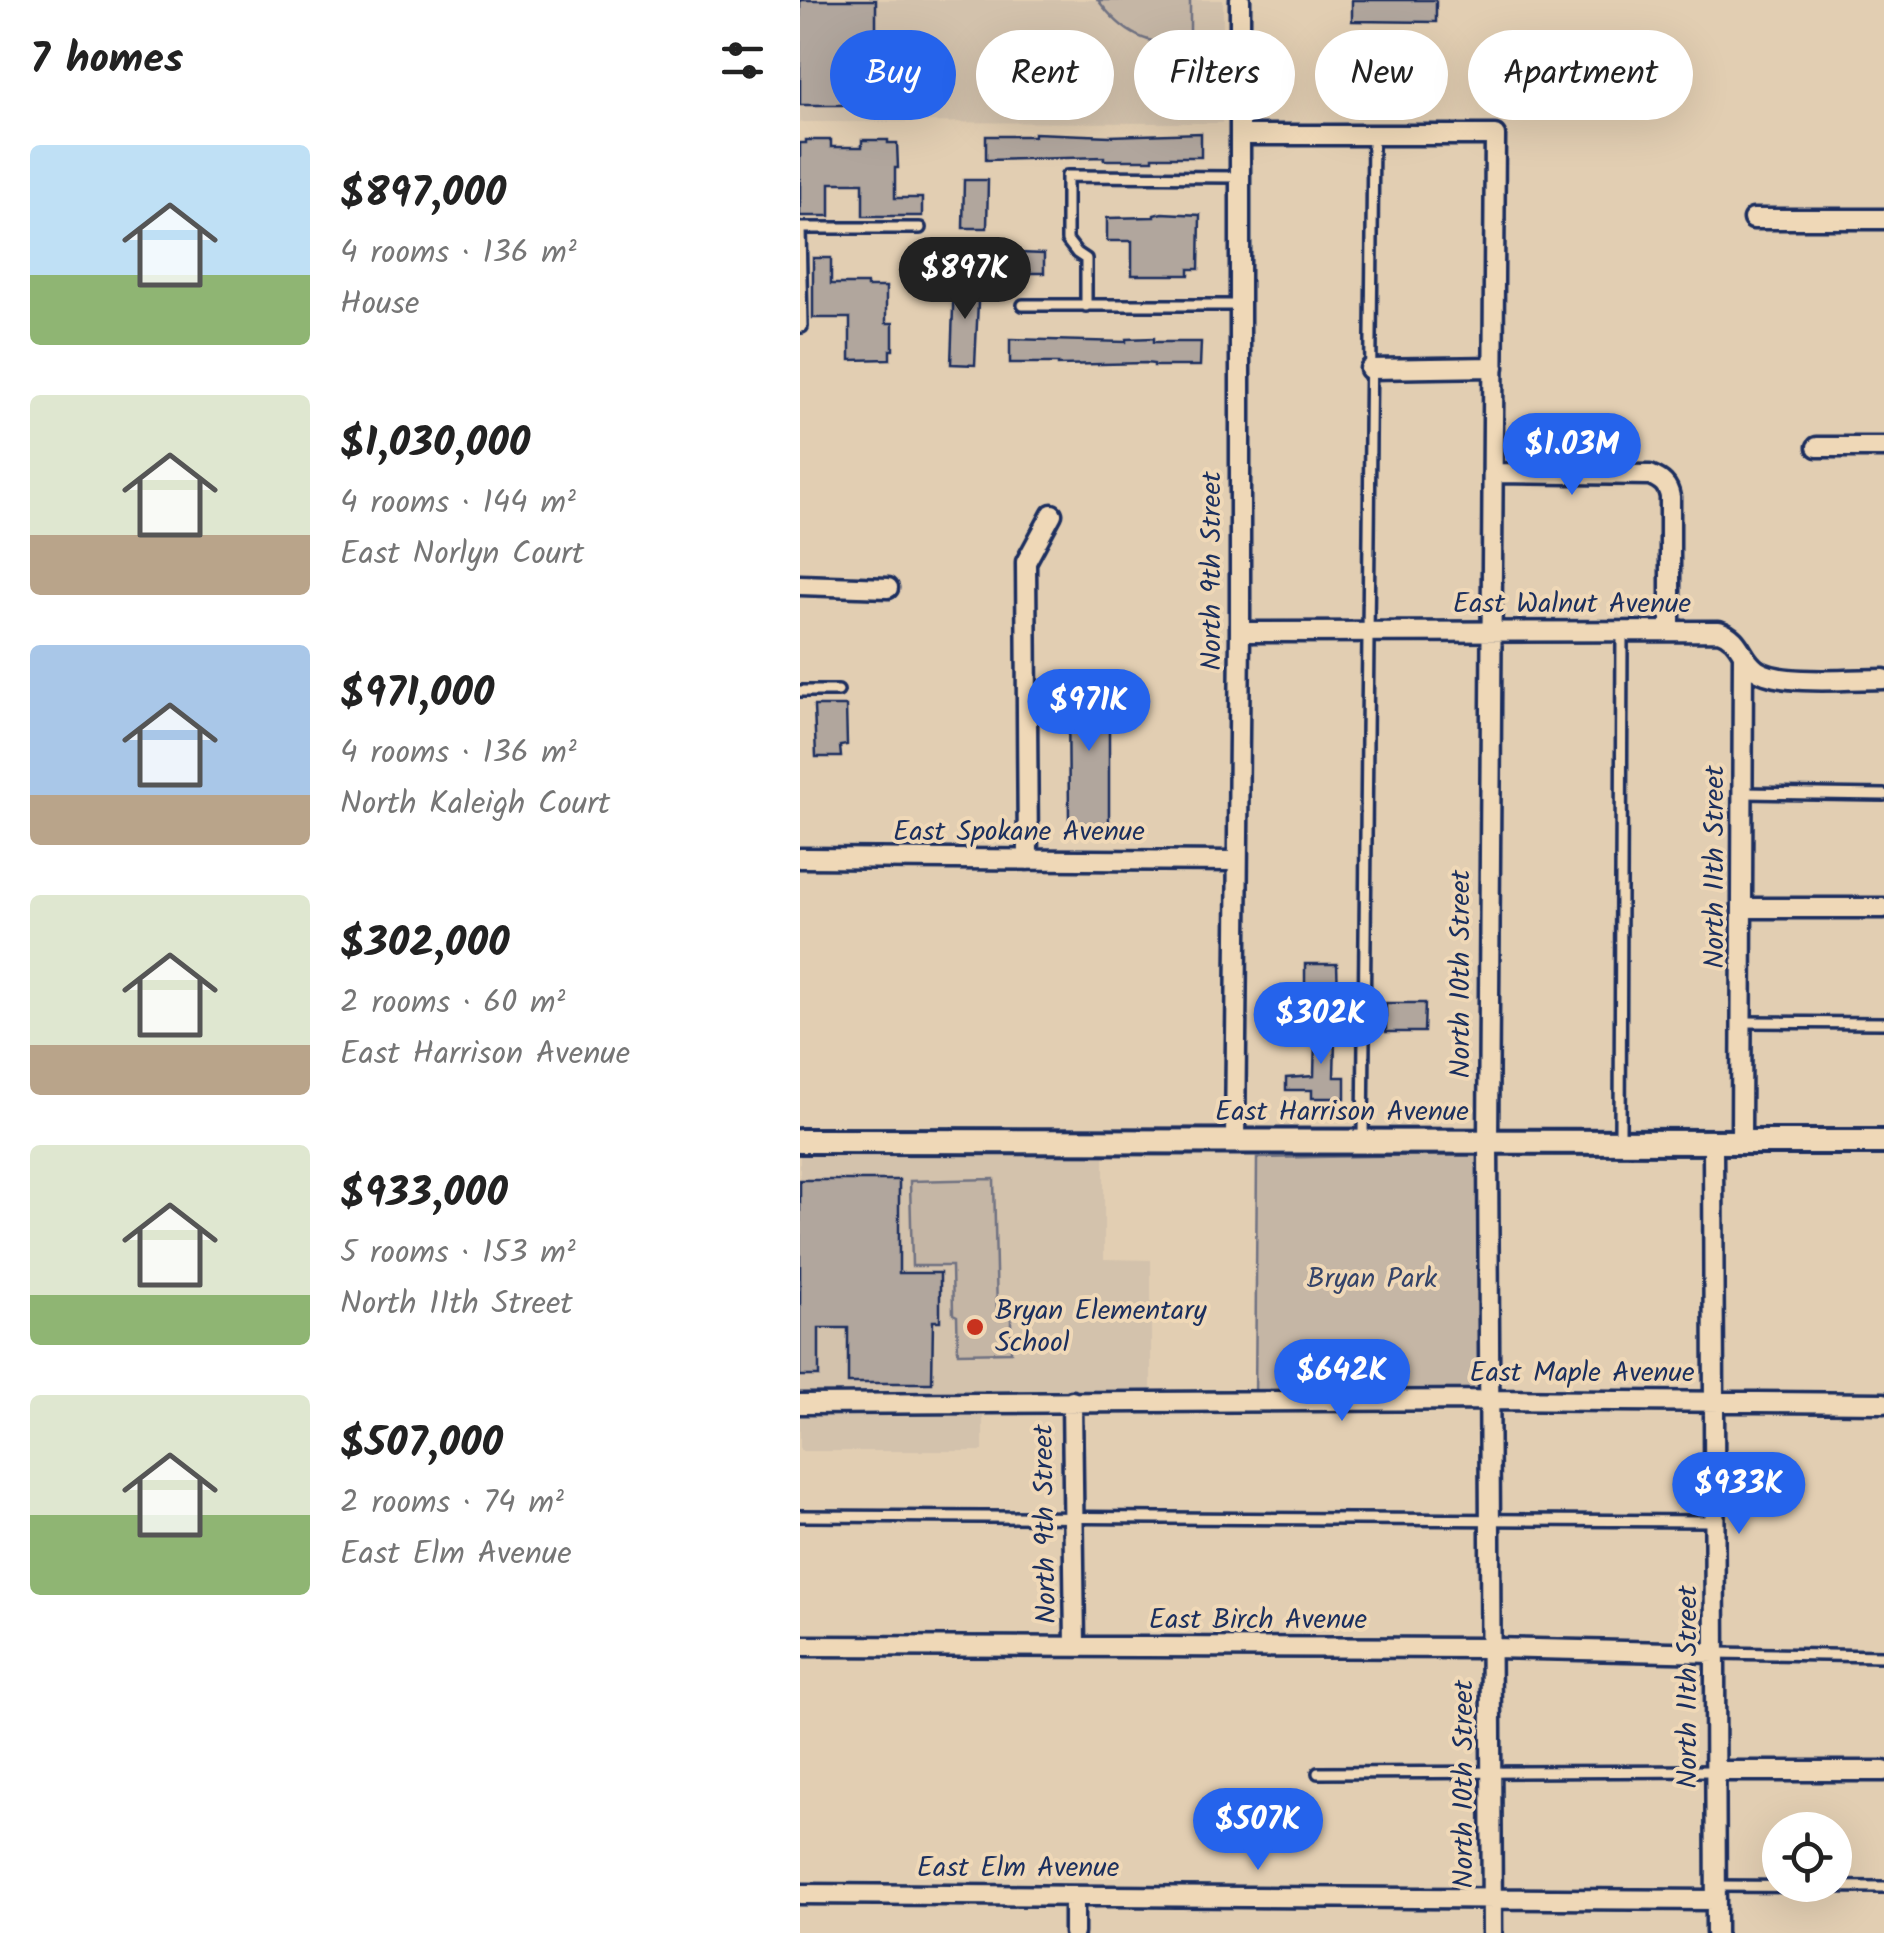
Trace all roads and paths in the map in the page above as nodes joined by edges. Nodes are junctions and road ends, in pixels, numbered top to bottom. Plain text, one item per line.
1 (1240, 0) edge
2 (1240, 135) junction
3 (1372, 136) junction
4 (1240, 177) junction
5 (1884, 218) edge
6 (1753, 219) dead end
7 (800, 228) edge
8 (920, 228) dead end
9 (1023, 305) dead end
10 (1240, 305) junction
11 (1086, 306) junction
12 (800, 327) edge
13 (1494, 367) junction
14 (1370, 369) junction
15 (1817, 447) dead end
16 (1884, 447) edge
17 (1494, 473) junction
18 (1052, 514) dead end
19 (800, 585) edge
20 (888, 588) dead end
21 (1622, 631) junction
22 (1670, 631) junction
23 (1240, 632) junction
24 (1368, 632) junction
25 (1491, 632) junction
26 (1743, 654) junction
27 (1884, 679) edge
28 (838, 690) dead end
29 (800, 691) edge
30 (1742, 792) junction
31 (1884, 795) edge
32 (800, 858) edge
33 (1028, 860) junction
34 (1238, 861) junction
35 (1742, 908) junction
36 (1884, 908) edge
37 (1742, 1022) junction
38 (1884, 1024) edge
39 (800, 1141) edge
40 (1620, 1141) junction
41 (1742, 1141) junction
42 (1235, 1142) junction
43 (1363, 1142) junction
44 (1488, 1142) junction
45 (1714, 1142) junction
46 (1884, 1142) edge
47 (1490, 1400) junction
48 (1072, 1401) junction
49 (1715, 1402) junction
50 (1884, 1403) edge
51 (800, 1404) edge
52 (800, 1516) edge
53 (1073, 1518) junction
54 (1491, 1520) junction
55 (1715, 1521) junction
56 (800, 1646) edge
57 (1075, 1646) junction
58 (1492, 1648) junction
59 (1715, 1653) junction
60 (1884, 1656) edge
61 (1716, 1771) junction
62 (1884, 1771) edge
63 (1492, 1772) junction
64 (1318, 1773) dead end
65 (1884, 1887) edge
66 (1716, 1893) junction
67 (800, 1894) edge
68 (1074, 1896) junction
69 (1492, 1898) junction
70 (1074, 1933) edge
71 (1492, 1933) edge
72 (1716, 1933) edge

1 - 2 street, North 9th Street
2 - 3 street
2 - 4 street, North 9th Street
3 - 13 street, North 10th Street
3 - 14 lane
4 - 10 street, North 9th Street
4 - 11 lane
5 - 6 street
7 - 8 lane
7 - 12 lane
9 - 11 lane
10 - 11 lane
10 - 23 street, North 9th Street
13 - 14 street
13 - 17 street, North 10th Street
14 - 24 lane
15 - 16 street
17 - 22 street
17 - 25 street, North 10th Street
18 - 33 street
19 - 20 street
21 - 22 street, East Walnut Avenue
21 - 25 street, East Walnut Avenue
21 - 40 lane
22 - 26 street, East Walnut Avenue
23 - 24 street, East Walnut Avenue
23 - 34 street, North 9th Street
24 - 25 street, East Walnut Avenue
24 - 43 lane
25 - 44 street, North 10th Street
26 - 27 street, East Walnut Avenue
26 - 30 street, North 11th Street
28 - 29 lane
30 - 31 lane
30 - 35 street, North 11th Street
32 - 33 street, East Spokane Avenue
33 - 34 street, East Spokane Avenue
34 - 42 street, North 9th Street
35 - 36 street
35 - 37 street, North 11th Street
37 - 38 lane
37 - 41 street, North 11th Street
39 - 42 street, East Harrison Avenue
40 - 44 street, East Harrison Avenue
40 - 45 street, East Harrison Avenue
41 - 45 street, East Harrison Avenue
41 - 46 street, East Harrison Avenue
42 - 43 street, East Harrison Avenue
43 - 44 street, East Harrison Avenue
44 - 47 street, North 10th Street
45 - 49 street, North 11th Street
47 - 48 street, East Maple Avenue
47 - 49 street, East Maple Avenue
47 - 54 street, North 10th Street
48 - 51 street, East Maple Avenue
48 - 53 street, North 9th Street
49 - 50 street, East Maple Avenue
49 - 55 street, North 11th Street
52 - 53 lane
53 - 54 lane
53 - 57 street, North 9th Street
54 - 55 lane
54 - 58 street, North 10th Street
55 - 59 street, North 11th Street
56 - 57 street, East Birch Avenue
57 - 58 street, East Birch Avenue
58 - 59 street, East Birch Avenue
58 - 63 street, North 10th Street
59 - 60 lane
59 - 61 street, North 11th Street
61 - 62 street
61 - 63 lane
61 - 66 street, North 11th Street
63 - 64 lane
63 - 69 street, North 10th Street
65 - 66 lane
66 - 69 street, East Elm Avenue
66 - 72 street, North 11th Street
67 - 68 street, East Elm Avenue
68 - 69 street, East Elm Avenue
68 - 70 street
69 - 71 street, North 10th Street

